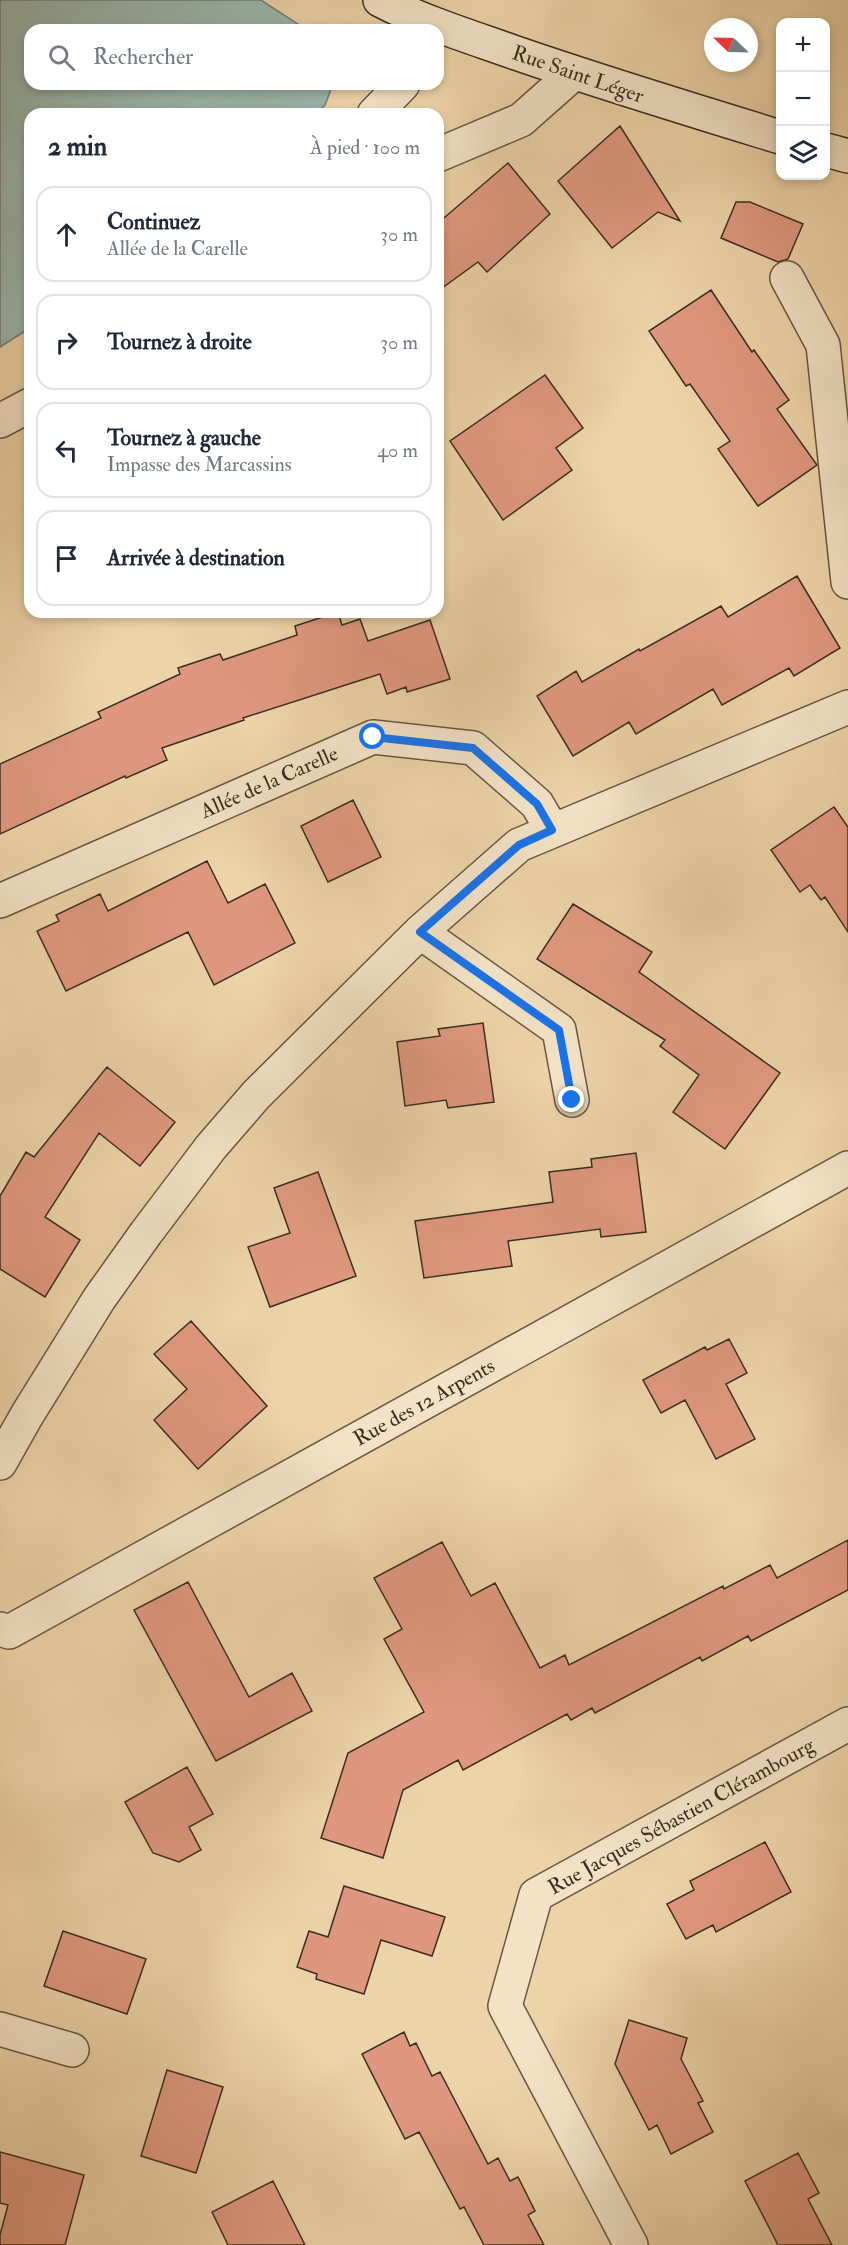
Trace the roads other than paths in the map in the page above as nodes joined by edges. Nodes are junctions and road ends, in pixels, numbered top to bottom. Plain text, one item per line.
1 (380, 0) edge
2 (426, 24) edge
3 (444, 33) edge
4 (574, 73) junction
5 (397, 90) edge
6 (380, 108) edge
7 (776, 136) edge
8 (830, 151) edge
9 (444, 152) edge
10 (848, 156) edge
11 (787, 278) dead end
12 (24, 408) edge
13 (0, 421) edge
14 (848, 582) edge
15 (848, 707) edge
16 (552, 830) junction
17 (0, 900) edge
18 (420, 932) junction
19 (572, 1100) dead end
20 (848, 1168) edge
21 (0, 1463) edge
22 (0, 1629) edge
23 (848, 1724) edge
24 (0, 2029) edge
25 (72, 2050) dead end
26 (631, 2245) edge

1 - 2 street, Rue Saint Léger
3 - 4 street, Rue Saint Léger
4 - 7 street, Rue Saint Léger
4 - 9 street
5 - 6 street
8 - 10 street
11 - 14 street
12 - 13 street
15 - 16 street
16 - 17 street, Allée de la Carelle
16 - 18 street
18 - 19 street
18 - 21 street
20 - 22 street, Rue des 12 Arpents
23 - 26 street, Rue Jacques Sébastien Clérambourg
24 - 25 street

